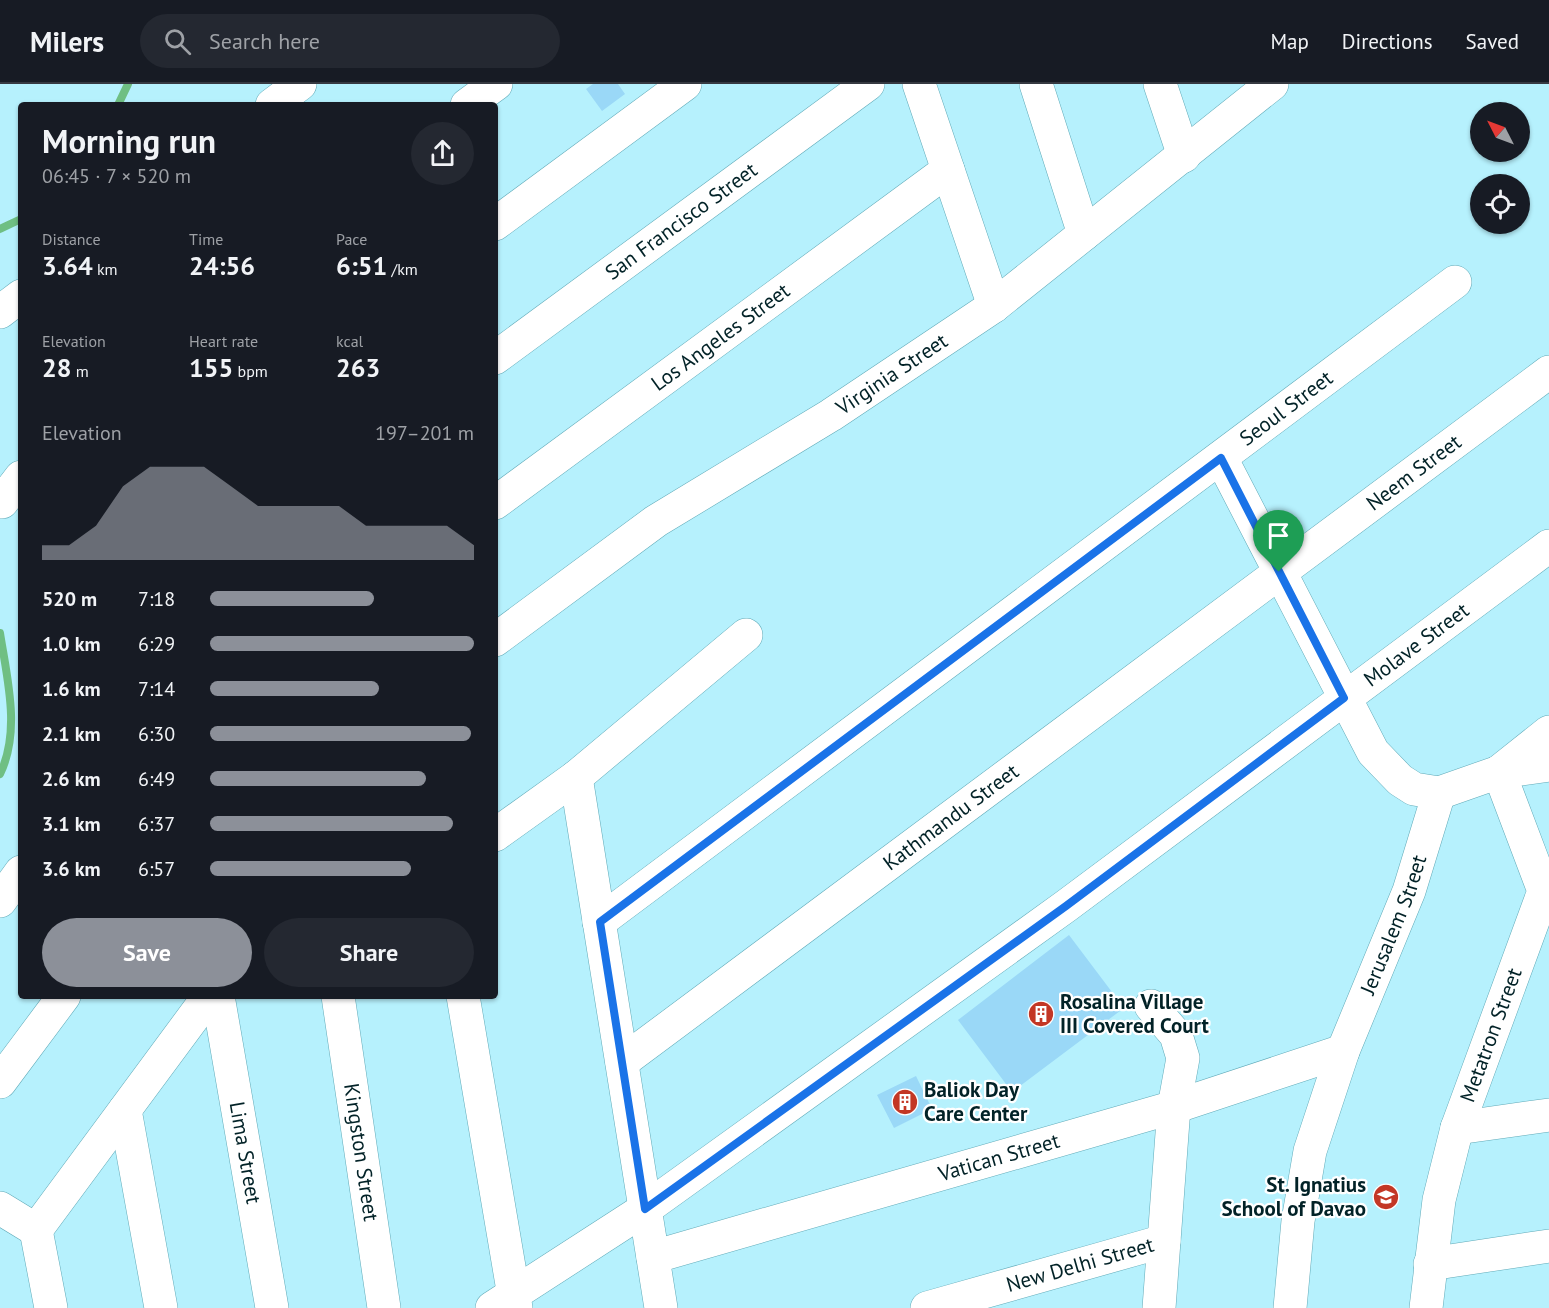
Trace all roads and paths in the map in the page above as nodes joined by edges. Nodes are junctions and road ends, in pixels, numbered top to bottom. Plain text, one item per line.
1 (300, 84) edge
2 (496, 84) edge
3 (685, 84) edge
4 (868, 84) edge
5 (919, 84) edge
6 (1036, 84) edge
7 (1160, 84) edge
8 (1272, 84) edge
9 (276, 102) edge
10 (471, 102) edge
11 (1184, 156) junction
12 (948, 170) junction
13 (498, 222) edge
14 (1084, 234) junction
15 (1455, 282) dead end
16 (994, 306) junction
17 (498, 356) edge
18 (1549, 372) edge
19 (1221, 458) junction
20 (498, 501) edge
21 (1549, 546) edge
22 (1279, 572) junction
23 (746, 635) dead end
24 (498, 638) edge
25 (1344, 698) junction
26 (1549, 732) edge
27 (1549, 765) edge
28 (1499, 772) junction
29 (576, 777) junction
30 (1439, 794) junction
31 (498, 833) edge
32 (18, 876) edge
33 (1547, 891) edge
34 (0, 901) edge
35 (600, 922) junction
36 (62, 999) edge
37 (207, 999) edge
38 (219, 999) edge
39 (338, 999) edge
40 (463, 999) edge
41 (1151, 1006) dead end
42 (1343, 1051) junction
43 (622, 1062) junction
44 (0, 1082) edge
45 (1174, 1107) junction
46 (125, 1110) junction
47 (1549, 1115) edge
48 (1457, 1128) junction
49 (0, 1208) edge
50 (645, 1209) junction
51 (36, 1230) junction
52 (1164, 1241) junction
53 (1549, 1246) edge
54 (653, 1257) junction
55 (1430, 1264) junction
56 (507, 1303) edge
57 (51, 1308) edge
58 (161, 1308) edge
59 (272, 1308) edge
60 (384, 1308) edge
61 (661, 1308) edge
62 (927, 1308) edge
63 (1159, 1308) edge
64 (1290, 1308) edge
65 (1425, 1308) edge

1 - 9 street
2 - 10 street
3 - 13 street
4 - 17 street, San Francisco Street
5 - 12 street
6 - 14 street
7 - 11 street
8 - 11 street, Virginia Street
11 - 14 street, Virginia Street
12 - 16 street
12 - 20 street, Los Angeles Street
14 - 16 street, Virginia Street
15 - 19 street, Seoul Street
16 - 24 street, Virginia Street
18 - 22 street, Neem Street
19 - 22 street
19 - 35 street, Seoul Street
21 - 25 street, Molave Street
22 - 25 street
22 - 43 street, Kathmandu Street
23 - 29 street
25 - 30 street
25 - 50 street, Molave Street
26 - 28 street
27 - 28 street
28 - 30 street
28 - 33 street, Metatron Street
29 - 31 street
29 - 35 street
30 - 42 street, Jerusalem Street
32 - 34 street
33 - 48 street, Metatron Street
35 - 43 street
36 - 44 street
37 - 46 street
38 - 59 street, Lima Street
39 - 60 street, Kingston Street
40 - 56 street
41 - 45 street
42 - 45 street, Vatican Street
42 - 64 street, Jerusalem Street
43 - 50 street
45 - 52 street
45 - 54 street, Vatican Street
46 - 51 street
46 - 58 street
47 - 48 street
48 - 55 street, Metatron Street
49 - 51 street
50 - 54 street
50 - 56 street, Molave Street
51 - 57 street
52 - 62 street, New Delhi Street
52 - 63 street
53 - 55 street
54 - 61 street
55 - 65 street, Metatron Street

